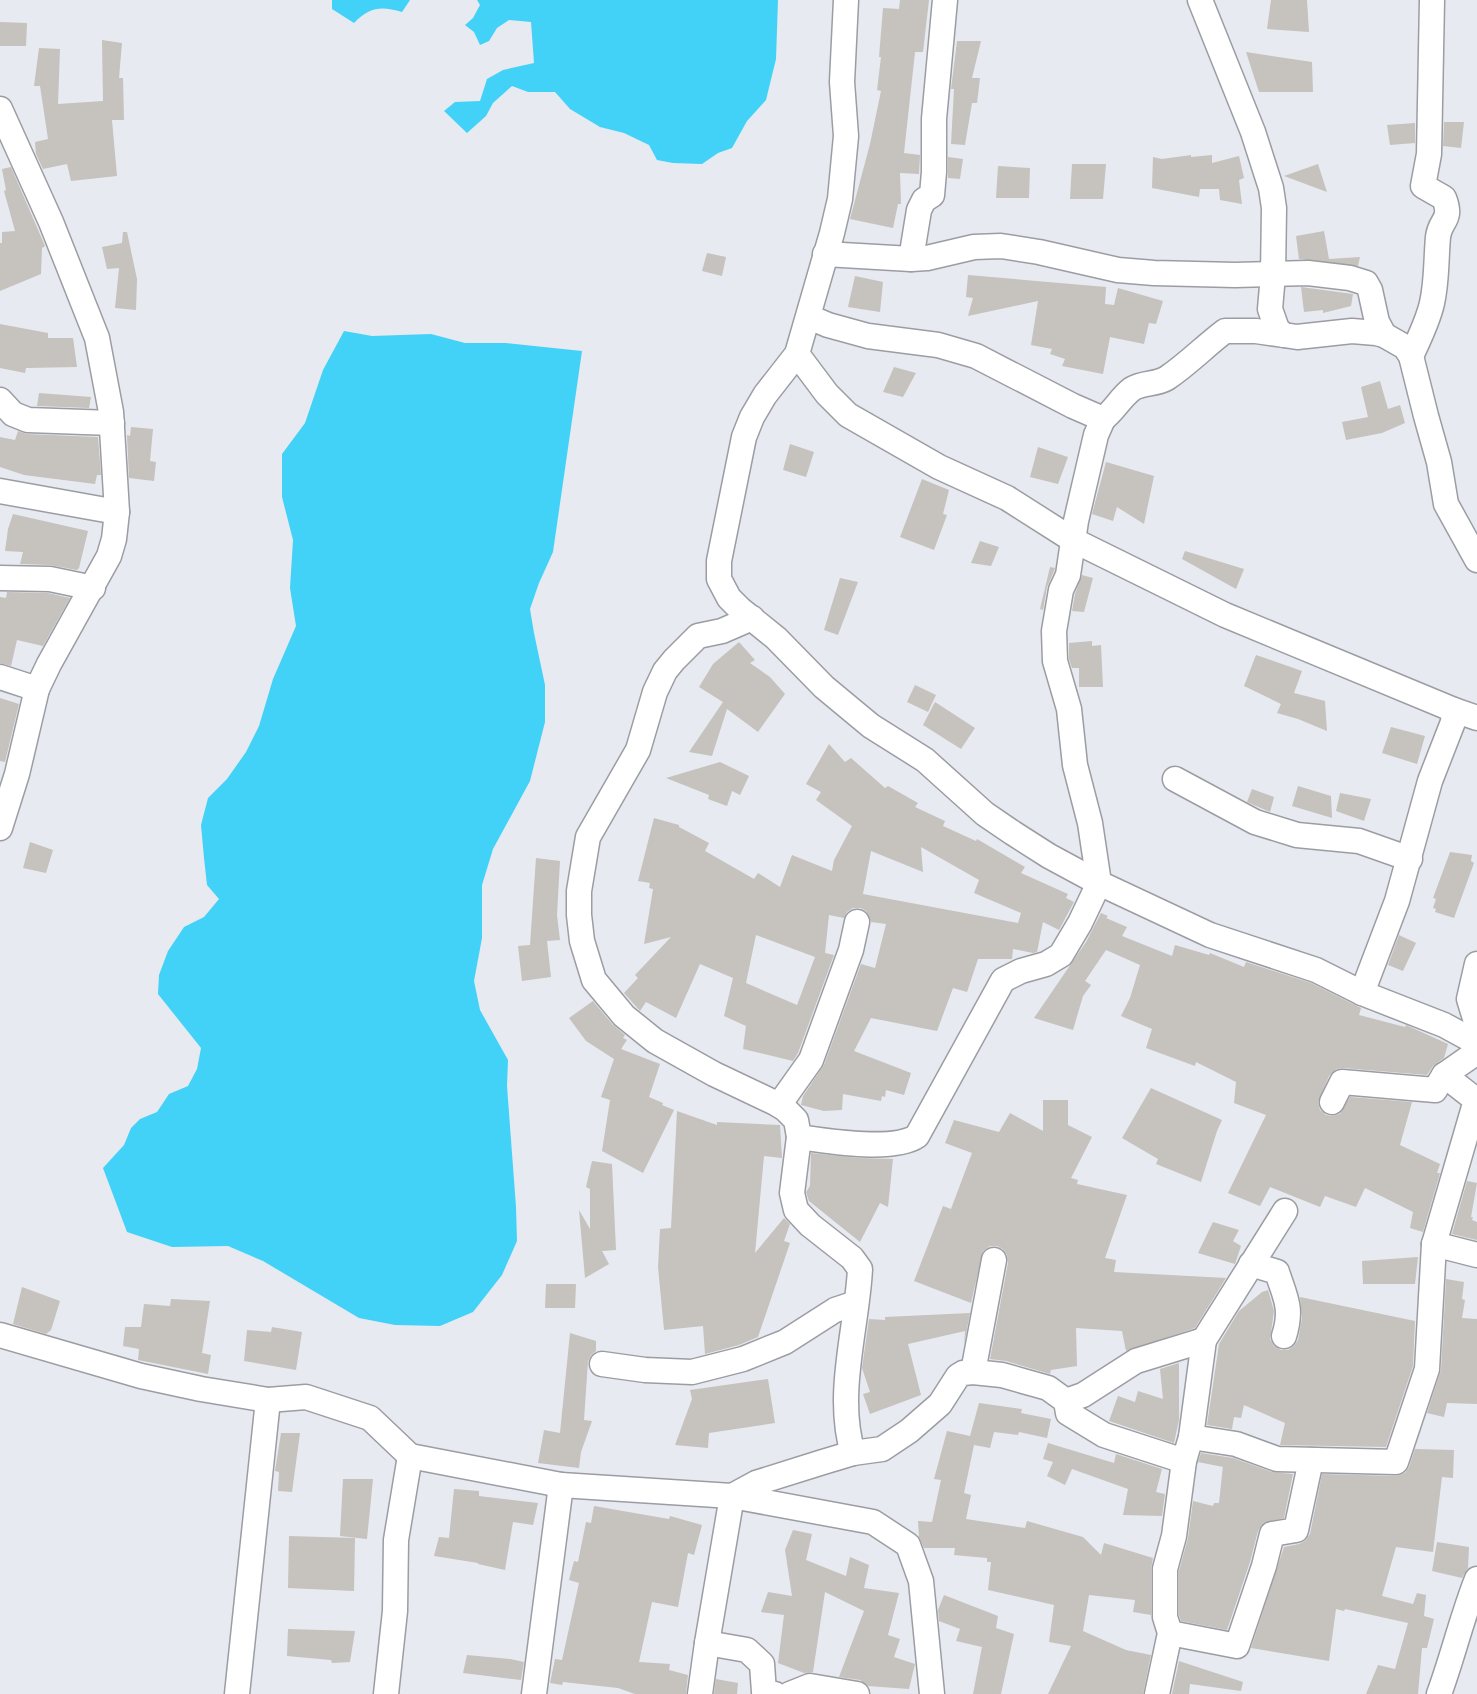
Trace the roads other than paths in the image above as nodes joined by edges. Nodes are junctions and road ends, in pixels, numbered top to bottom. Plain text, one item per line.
1 (846, 0) edge
2 (945, 0) edge
3 (1200, 0) edge
4 (1432, 0) edge
5 (0, 109) edge
6 (825, 254) junction
7 (911, 259) junction
8 (1274, 275) junction
9 (809, 317) junction
10 (1284, 334) junction
11 (1384, 335) junction
12 (797, 354) junction
13 (1411, 356) junction
14 (0, 400) edge
15 (1103, 419) junction
16 (112, 423) junction
17 (0, 491) edge
18 (117, 512) junction
19 (1073, 540) junction
20 (1477, 560) edge
21 (0, 578) edge
22 (93, 588) junction
23 (752, 618) junction
24 (0, 677) edge
25 (38, 689) junction
26 (1470, 711) edge
27 (8, 772) edge
28 (1175, 779) dead end
29 (0, 828) edge
30 (1410, 859) junction
31 (1100, 882) junction
32 (857, 922) dead end
33 (1477, 964) edge
34 (1362, 993) junction
35 (1477, 1024) edge
36 (1477, 1043) edge
37 (1477, 1052) edge
38 (1444, 1074) junction
39 (1332, 1102) dead end
40 (779, 1105) junction
41 (799, 1137) junction
42 (1285, 1211) dead end
43 (1434, 1244) junction
44 (1477, 1255) edge
45 (994, 1260) dead end
46 (1251, 1264) junction
47 (856, 1303) junction
48 (0, 1335) edge
49 (1284, 1335) dead end
50 (1204, 1340) junction
51 (602, 1364) dead end
52 (973, 1372) junction
53 (268, 1400) junction
54 (1066, 1401) junction
55 (1191, 1437) junction
56 (853, 1453) junction
57 (410, 1456) junction
58 (1311, 1460) junction
59 (1184, 1461) junction
60 (561, 1485) junction
61 (732, 1496) junction
62 (1477, 1579) edge
63 (1170, 1633) junction
64 (706, 1643) junction
65 (847, 1693) edge
66 (237, 1694) edge
67 (387, 1694) edge
68 (534, 1694) edge
69 (700, 1694) edge
70 (775, 1694) edge
71 (790, 1694) edge
72 (932, 1694) edge
73 (1157, 1694) edge
74 (1439, 1694) edge

1 - 6 street
2 - 7 street
3 - 8 street
4 - 13 street
5 - 16 street
6 - 7 street
6 - 9 street
7 - 8 street
8 - 10 street
8 - 11 street
9 - 12 street
9 - 15 street
10 - 11 street
10 - 15 street
11 - 13 street
12 - 19 street
12 - 23 street
13 - 20 street
14 - 16 street
15 - 19 street
16 - 18 street
17 - 18 street
18 - 22 street
19 - 26 street
19 - 31 street
21 - 22 street
22 - 25 street
23 - 31 street
23 - 40 street
24 - 25 street
25 - 27 street
26 - 30 street
27 - 29 street
28 - 30 street
30 - 34 street
31 - 34 street
31 - 41 street
32 - 40 street
33 - 35 street
34 - 36 street
37 - 38 street
38 - 39 street
38 - 43 street
40 - 41 street
41 - 47 street
42 - 46 street
43 - 44 street
43 - 58 street
45 - 52 street
46 - 49 street
46 - 50 street
47 - 51 street
47 - 56 street
48 - 53 street
50 - 54 street
50 - 55 street
52 - 54 street
52 - 56 street
53 - 57 street
53 - 66 street
54 - 59 street
55 - 58 street
55 - 59 street
56 - 61 street
57 - 60 street
57 - 67 street
58 - 63 street
59 - 63 street
60 - 61 street
60 - 68 street
61 - 64 street
61 - 72 street
62 - 74 street
63 - 73 street
64 - 69 street
64 - 70 street
65 - 71 street

